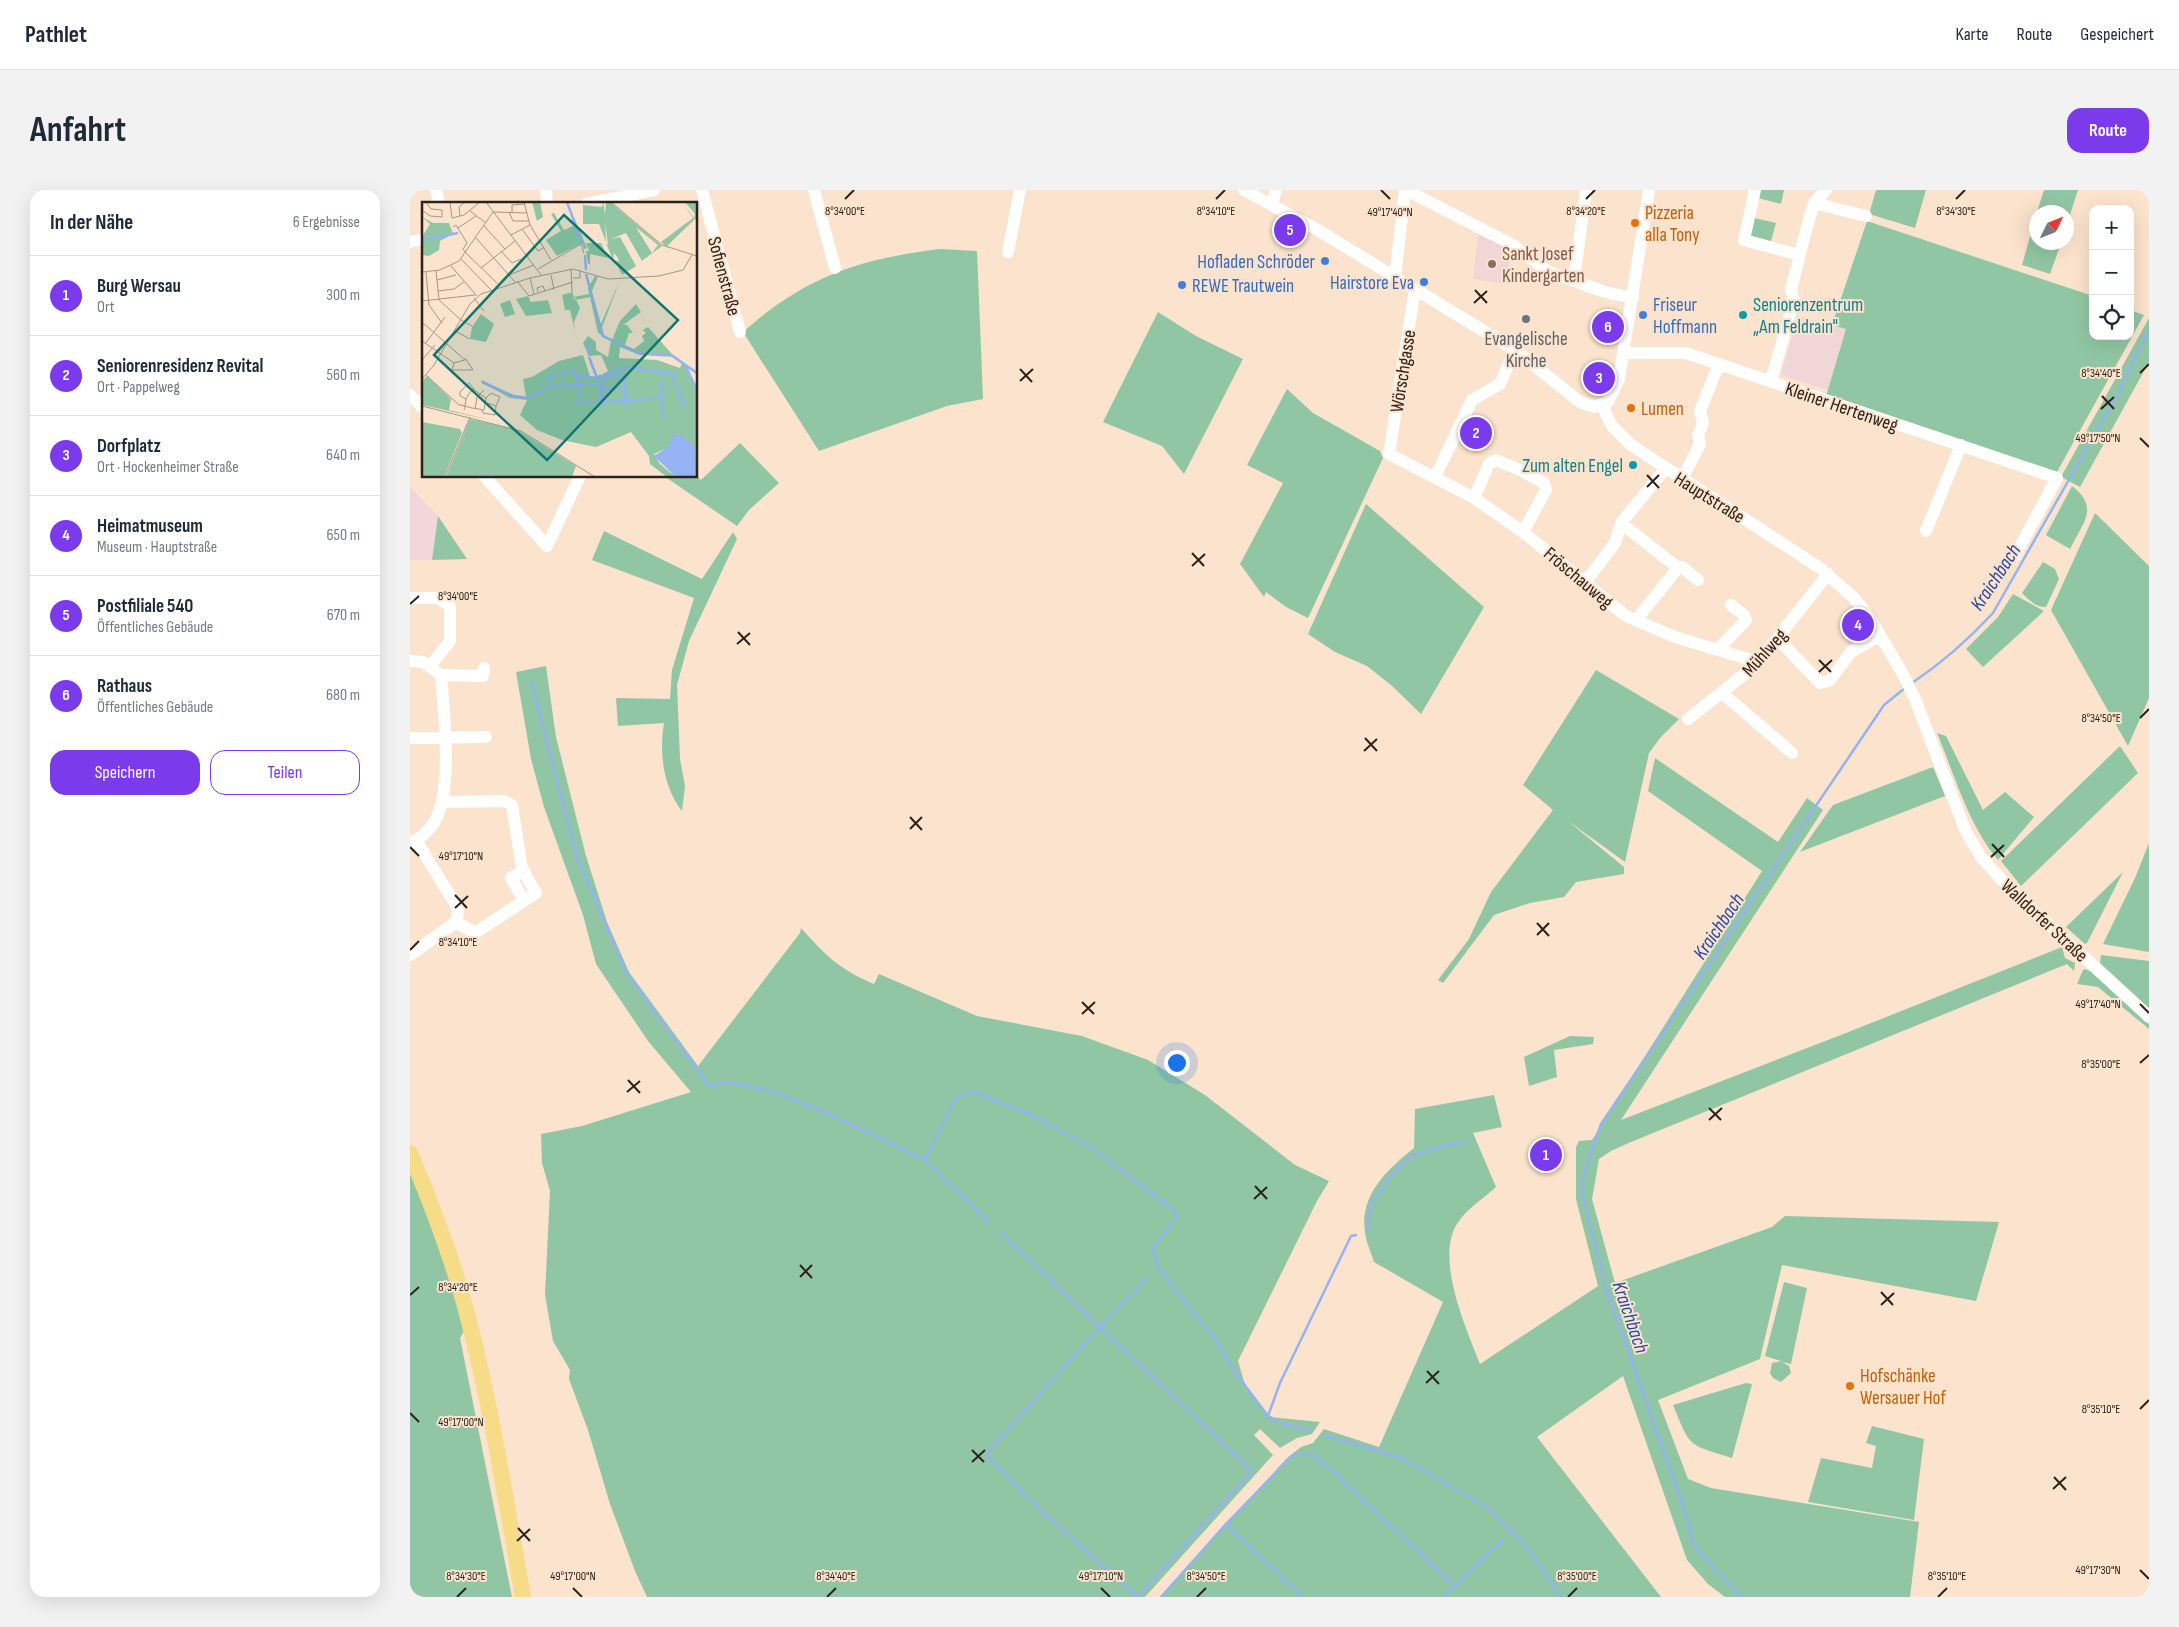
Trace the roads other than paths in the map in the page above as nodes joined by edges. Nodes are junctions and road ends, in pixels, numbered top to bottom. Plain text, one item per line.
1 (654, 190) edge
2 (702, 190) edge
3 (814, 190) edge
4 (1020, 190) edge
5 (1244, 190) edge
6 (1276, 190) edge
7 (1405, 190) edge
8 (1586, 190) edge
9 (1649, 190) edge
10 (1755, 190) edge
11 (1826, 190) edge
12 (596, 202) edge
13 (1814, 203) junction
14 (1272, 204) junction
15 (1866, 216) dead end
16 (1008, 252) dead end
17 (1799, 255) junction
18 (835, 268) dead end
19 (1395, 277) junction
20 (1574, 279) junction
21 (1415, 289) junction
22 (1633, 298) junction
23 (740, 332) dead end
24 (1515, 350) junction
25 (1625, 353) junction
26 (1719, 364) junction
27 (1771, 381) junction
28 (410, 395) edge
29 (1602, 406) junction
30 (422, 407) edge
31 (1961, 445) junction
32 (1389, 454) joint
33 (1666, 469) junction
34 (1435, 477) junction
35 (486, 478) edge
36 (579, 478) edge
37 (1682, 479) junction
38 (1474, 498) junction
39 (1621, 523) junction
40 (1523, 532) junction
41 (1926, 532) dead end
42 (2015, 556) dead end
43 (1678, 568) junction
44 (1828, 574) junction
45 (1698, 580) dead end
46 (1586, 581) junction
47 (410, 598) edge
48 (1731, 605) dead end
49 (1636, 620) junction
50 (1880, 635) junction
51 (1778, 639) junction
52 (1718, 650) junction
53 (410, 661) edge
54 (431, 665) junction
55 (1756, 665) junction
56 (484, 668) dead end
57 (441, 675) junction
58 (1722, 693) junction
59 (1915, 699) joint
60 (1688, 719) dead end
61 (445, 736) junction
62 (486, 737) dead end
63 (410, 738) edge
64 (1792, 753) dead end
65 (443, 802) junction
66 (413, 842) edge
67 (456, 922) junction
68 (410, 955) edge
69 (2149, 1017) edge
70 (410, 1153) edge
71 (523, 1597) edge

1 - 12 street
2 - 23 street, Sofienstraße
3 - 18 street
4 - 16 street
5 - 14 street
6 - 14 street
7 - 19 street
7 - 20 street
8 - 20 street
9 - 22 street
10 - 17 street
11 - 13 street
13 - 15 street
13 - 17 street
14 - 19 street
17 - 27 street
19 - 21 street
20 - 22 street
21 - 24 street
21 - 32 street, Wörschgasse
22 - 25 street
24 - 29 street
24 - 34 street
25 - 26 street, Kleiner Hertenweg
25 - 29 street
26 - 27 street, Kleiner Hertenweg
26 - 37 street
27 - 31 street, Kleiner Hertenweg
28 - 30 street
29 - 33 street, Hauptstraße
31 - 41 street
31 - 42 street, Kleiner Hertenweg
32 - 34 street, Fröschauweg
33 - 37 street, Hauptstraße
33 - 39 street
34 - 38 street, Fröschauweg
35 - 36 street
37 - 44 street, Hauptstraße
38 - 40 street, Fröschauweg
38 - 40 street
39 - 43 street
39 - 46 street
40 - 46 street, Fröschauweg
43 - 45 street
43 - 49 street
44 - 50 street, Hauptstraße
44 - 51 street, Mühlweg
46 - 49 street, Fröschauweg
47 - 54 street
48 - 52 street
49 - 52 street, Fröschauweg
50 - 51 street
50 - 59 street, Hauptstraße
51 - 55 street, Mühlweg
52 - 55 street, Fröschauweg
53 - 54 street
54 - 57 street
55 - 58 street, Mühlweg
56 - 57 street
57 - 61 street
58 - 60 street, Mühlweg
58 - 64 street
59 - 69 street, Walldorfer Straße
61 - 62 street
61 - 63 street
61 - 65 street
65 - 66 street
65 - 67 street
66 - 67 street
67 - 68 street
70 - 71 main road

